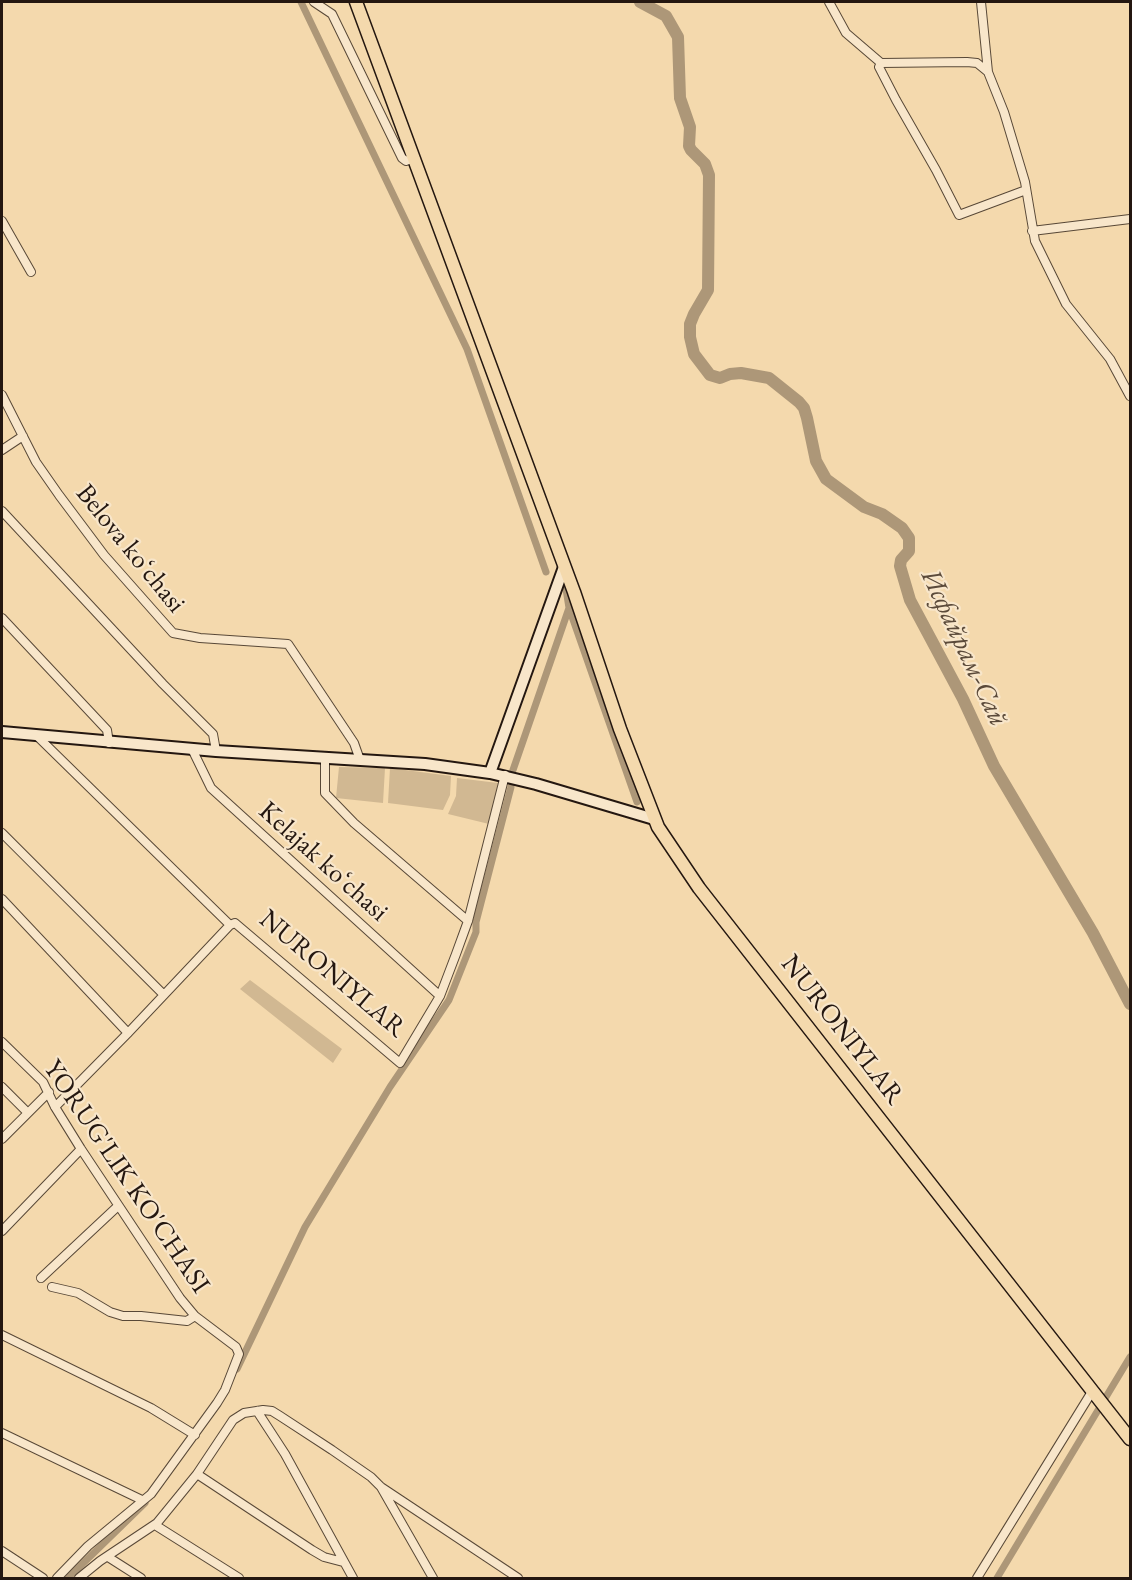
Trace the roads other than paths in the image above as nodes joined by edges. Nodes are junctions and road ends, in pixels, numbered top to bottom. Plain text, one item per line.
1 (314, 2) edge
2 (356, 2) edge
3 (829, 2) edge
4 (981, 2) edge
5 (881, 63) junction
6 (988, 72) junction
7 (415, 158) junction
8 (1026, 190) junction
9 (1131, 219) edge
10 (2, 221) edge
11 (1032, 231) junction
12 (31, 272) dead end
13 (2, 395) edge
14 (1131, 396) edge
15 (24, 436) junction
16 (2, 450) edge
17 (2, 512) edge
18 (564, 567) junction
19 (2, 618) edge
20 (2, 732) edge
21 (37, 736) junction
22 (109, 742) junction
23 (192, 749) junction
24 (216, 751) junction
25 (325, 759) junction
26 (360, 760) junction
27 (490, 773) junction
28 (505, 776) junction
29 (654, 819) junction
30 (2, 833) edge
31 (2, 899) edge
32 (468, 921) junction
33 (230, 925) junction
34 (164, 994) junction
35 (440, 996) junction
36 (129, 1033) junction
37 (2, 1042) edge
38 (2, 1087) edge
39 (49, 1092) junction
40 (55, 1107) junction
41 (28, 1113) junction
42 (2, 1139) edge
43 (81, 1149) junction
44 (118, 1206) junction
45 (2, 1231) edge
46 (41, 1278) dead end
47 (52, 1287) dead end
48 (195, 1316) junction
49 (2, 1335) edge
50 (1093, 1390) junction
51 (257, 1411) junction
52 (2, 1433) edge
53 (195, 1435) junction
54 (1131, 1439) edge
55 (197, 1474) junction
56 (381, 1487) junction
57 (142, 1500) junction
58 (155, 1525) junction
59 (2, 1551) edge
60 (108, 1557) junction
61 (343, 1562) junction
62 (43, 1578) edge
63 (57, 1578) edge
64 (79, 1578) edge
65 (141, 1578) edge
66 (239, 1578) edge
67 (353, 1578) edge
68 (433, 1578) edge
69 (518, 1578) edge
70 (977, 1578) edge

1 - 7 street
2 - 7 main road, NURONIYLAR
3 - 5 street
4 - 6 street
5 - 6 street
5 - 8 street
6 - 8 street
7 - 18 main road, NURONIYLAR
8 - 11 street
9 - 11 street
10 - 12 street
11 - 14 street
13 - 15 street, Belova koʻchasi
15 - 16 street
15 - 26 street, Belova koʻchasi
17 - 24 street
18 - 27 main road
18 - 29 main road, NURONIYLAR
19 - 22 street
20 - 21 main road
21 - 22 main road
21 - 33 street, NURONIYLAR
22 - 23 main road
23 - 24 main road
23 - 35 street, Kelajak koʻchasi
24 - 25 main road
25 - 26 main road
25 - 32 street
26 - 27 main road
27 - 28 main road
28 - 29 main road
28 - 32 street, NURONIYLAR
29 - 50 main road, NURONIYLAR
30 - 34 street
31 - 36 street
32 - 35 street, NURONIYLAR
33 - 34 street
33 - 35 street, NURONIYLAR
34 - 36 street
36 - 40 street
37 - 39 street, YORUG'LIK KO'CHASI
38 - 41 street
39 - 40 street, YORUG'LIK KO'CHASI
39 - 41 street
40 - 43 street, YORUG'LIK KO'CHASI
41 - 42 street
43 - 44 street, YORUG'LIK KO'CHASI
43 - 45 street
44 - 46 street
44 - 48 street, YORUG'LIK KO'CHASI
47 - 48 street
48 - 53 street, YORUG'LIK KO'CHASI
49 - 53 street
50 - 54 main road, NURONIYLAR
50 - 70 street
51 - 55 street
51 - 56 street
51 - 61 street
52 - 57 street
53 - 57 street, YORUG'LIK KO'CHASI
55 - 58 street
55 - 61 street
56 - 68 street
56 - 69 street
57 - 63 street, YORUG'LIK KO'CHASI
58 - 60 street
58 - 66 street
59 - 62 street
60 - 64 street
60 - 65 street
61 - 67 street

